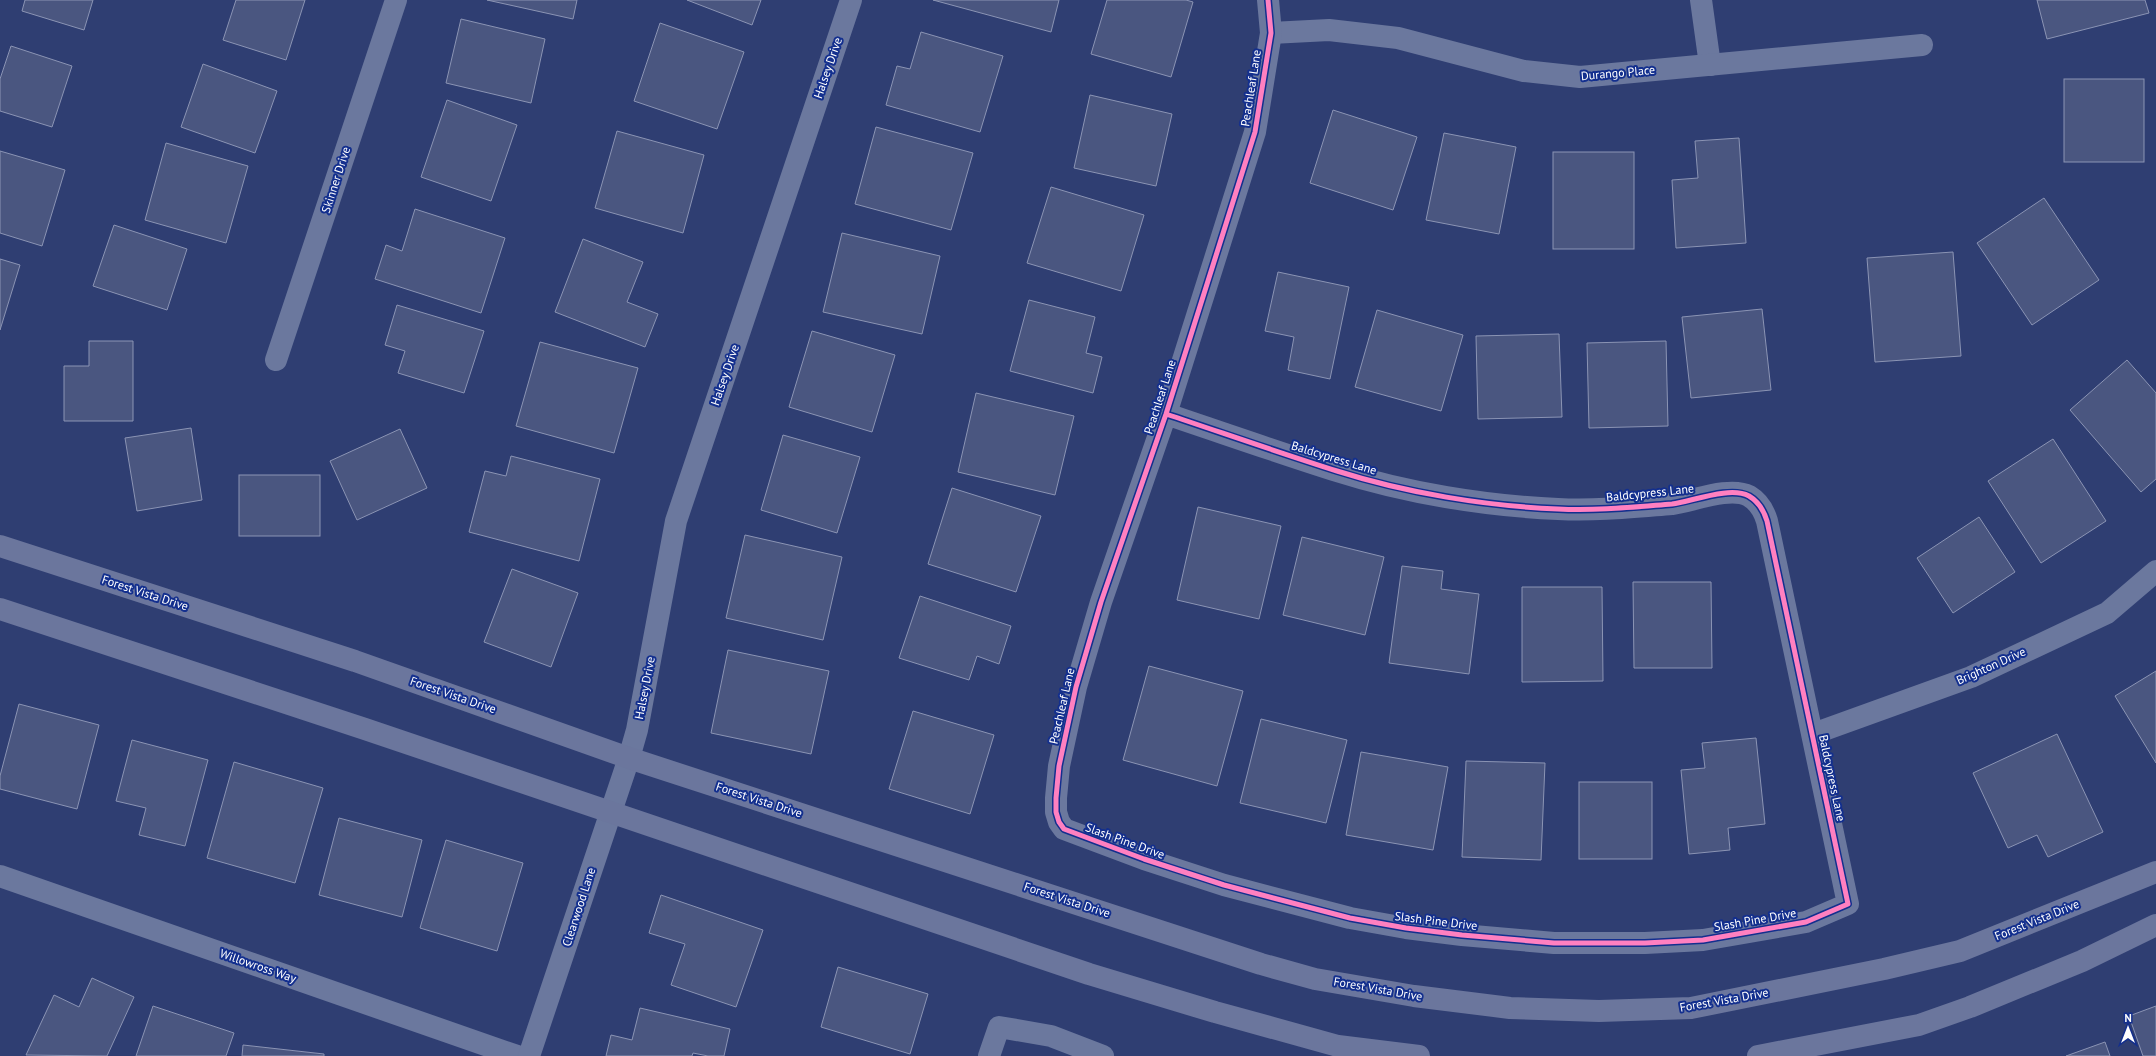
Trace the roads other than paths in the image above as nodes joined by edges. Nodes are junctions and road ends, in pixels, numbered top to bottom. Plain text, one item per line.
1 (396, 0) edge
2 (851, 0) edge
3 (1268, 0) edge
4 (1701, 0) edge
5 (1271, 33) junction
6 (1922, 45) dead end
7 (1710, 65) junction
8 (276, 360) dead end
9 (1166, 414) junction
10 (0, 546) edge
11 (2156, 571) edge
12 (0, 609) edge
13 (1813, 734) junction
14 (629, 758) junction
15 (1056, 798) joint
16 (610, 812) junction
17 (2156, 872) edge
18 (2, 882) edge
19 (1848, 904) joint
20 (2156, 925) edge
21 (517, 1056) edge
22 (529, 1056) edge
23 (989, 1056) edge
24 (1103, 1056) edge
25 (1419, 1056) edge
26 (1758, 1056) edge

1 - 8 street, Skinner Drive
2 - 14 street, Halsey Drive
3 - 5 street, Peachleaf Lane
4 - 7 street
5 - 7 street, Durango Place
5 - 9 street, Peachleaf Lane
6 - 7 street, Durango Place
9 - 13 street, Baldcypress Lane
9 - 15 street, Peachleaf Lane
10 - 14 main road, Forest Vista Drive
11 - 13 street, Brighton Drive
12 - 16 main road
13 - 19 street, Baldcypress Lane
14 - 16 street, Clearwood Lane
14 - 17 main road, Forest Vista Drive
15 - 19 street, Slash Pine Drive
16 - 22 street, Clearwood Lane
16 - 25 main road
18 - 21 street, Willowross Way
20 - 26 main road
23 - 24 street

